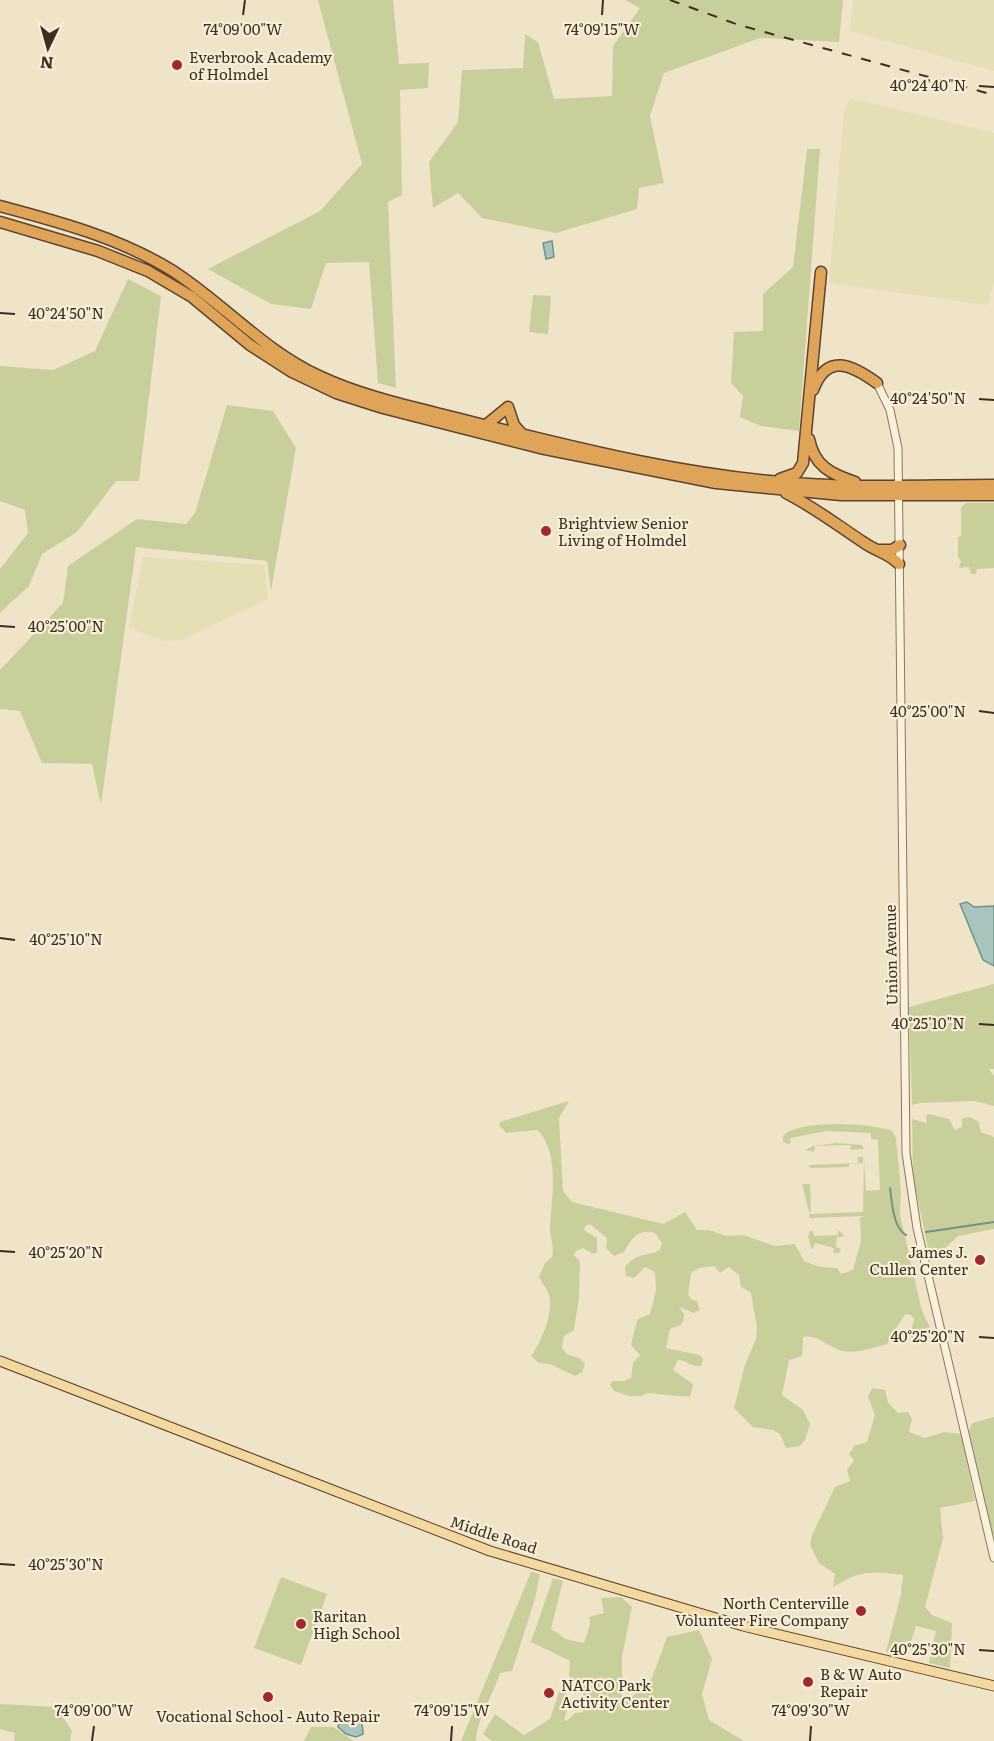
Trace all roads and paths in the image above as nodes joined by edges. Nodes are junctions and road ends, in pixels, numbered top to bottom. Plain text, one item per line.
1 (0, 206) edge
2 (0, 222) edge
3 (821, 272) dead end
4 (877, 383) joint
5 (808, 404) junction
6 (807, 424) junction
7 (486, 425) junction
8 (523, 435) junction
9 (771, 481) junction
10 (994, 485) edge
11 (864, 486) junction
12 (781, 490) junction
13 (899, 491) junction
14 (994, 495) edge
15 (900, 545) junction
16 (880, 550) junction
17 (899, 564) junction
18 (0, 1361) edge
19 (994, 1558) edge
20 (994, 1686) edge

1 - 7 highway
2 - 12 highway
3 - 5 highway
4 - 5 highway
4 - 13 street
5 - 6 highway
6 - 9 highway
6 - 11 highway
7 - 8 highway
7 - 8 highway
8 - 9 highway
9 - 11 highway
10 - 13 highway
11 - 13 highway
12 - 13 highway
12 - 16 highway
13 - 14 highway
13 - 15 street, Union Avenue
15 - 16 highway
15 - 17 street, Union Avenue
16 - 17 highway
17 - 19 street, Union Avenue
18 - 20 main road, Middle Road

